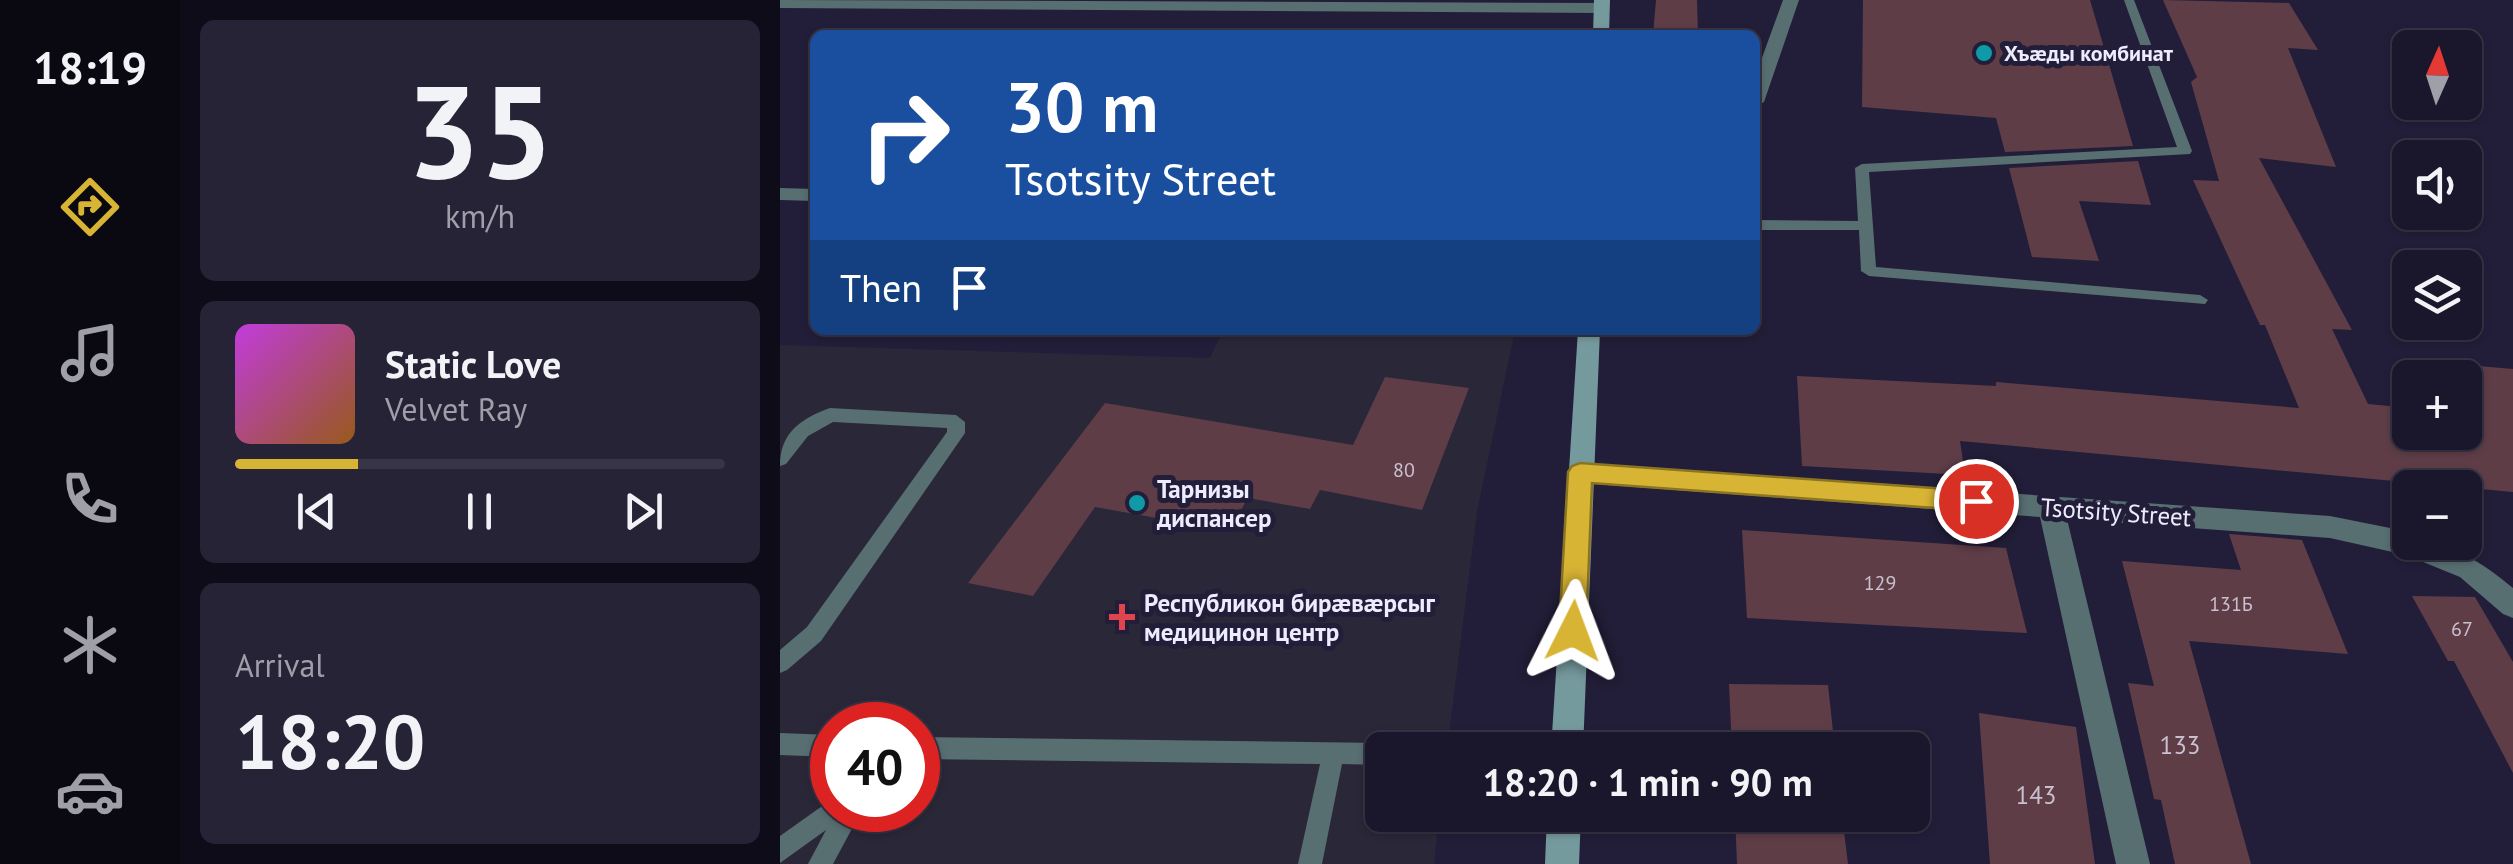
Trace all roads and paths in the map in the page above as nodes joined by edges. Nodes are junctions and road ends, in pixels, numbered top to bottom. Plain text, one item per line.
1 (1791, 0) edge
2 (2129, 0) edge
3 (780, 3) edge
4 (1602, 4) edge
5 (1601, 30) edge
6 (1760, 88) edge
7 (780, 194) edge
8 (810, 195) edge
9 (1760, 225) edge
10 (1866, 226) junction
11 (2200, 300) dead end
12 (1589, 335) edge
13 (780, 460) edge
14 (1580, 472) junction
15 (2051, 507) junction
16 (2513, 605) edge
17 (781, 659) edge
18 (1568, 732) edge
19 (780, 744) edge
20 (810, 745) edge
21 (940, 748) edge
22 (1333, 754) junction
23 (1365, 754) edge
24 (810, 828) edge
25 (838, 832) edge
26 (1563, 832) edge
27 (780, 852) edge
28 (820, 864) edge
29 (1310, 864) edge
30 (1562, 864) edge
31 (2133, 864) edge

1 - 6 street
2 - 10 lane
3 - 4 street
4 - 5 street
7 - 8 street
9 - 10 lane
10 - 11 lane
12 - 14 street
13 - 17 lane
14 - 15 street, Tsotsity Street
14 - 18 street
15 - 16 street, Tsotsity Street
15 - 31 street
19 - 20 lane
21 - 22 lane
22 - 23 lane
22 - 29 lane
24 - 27 lane
25 - 28 lane
26 - 30 street

